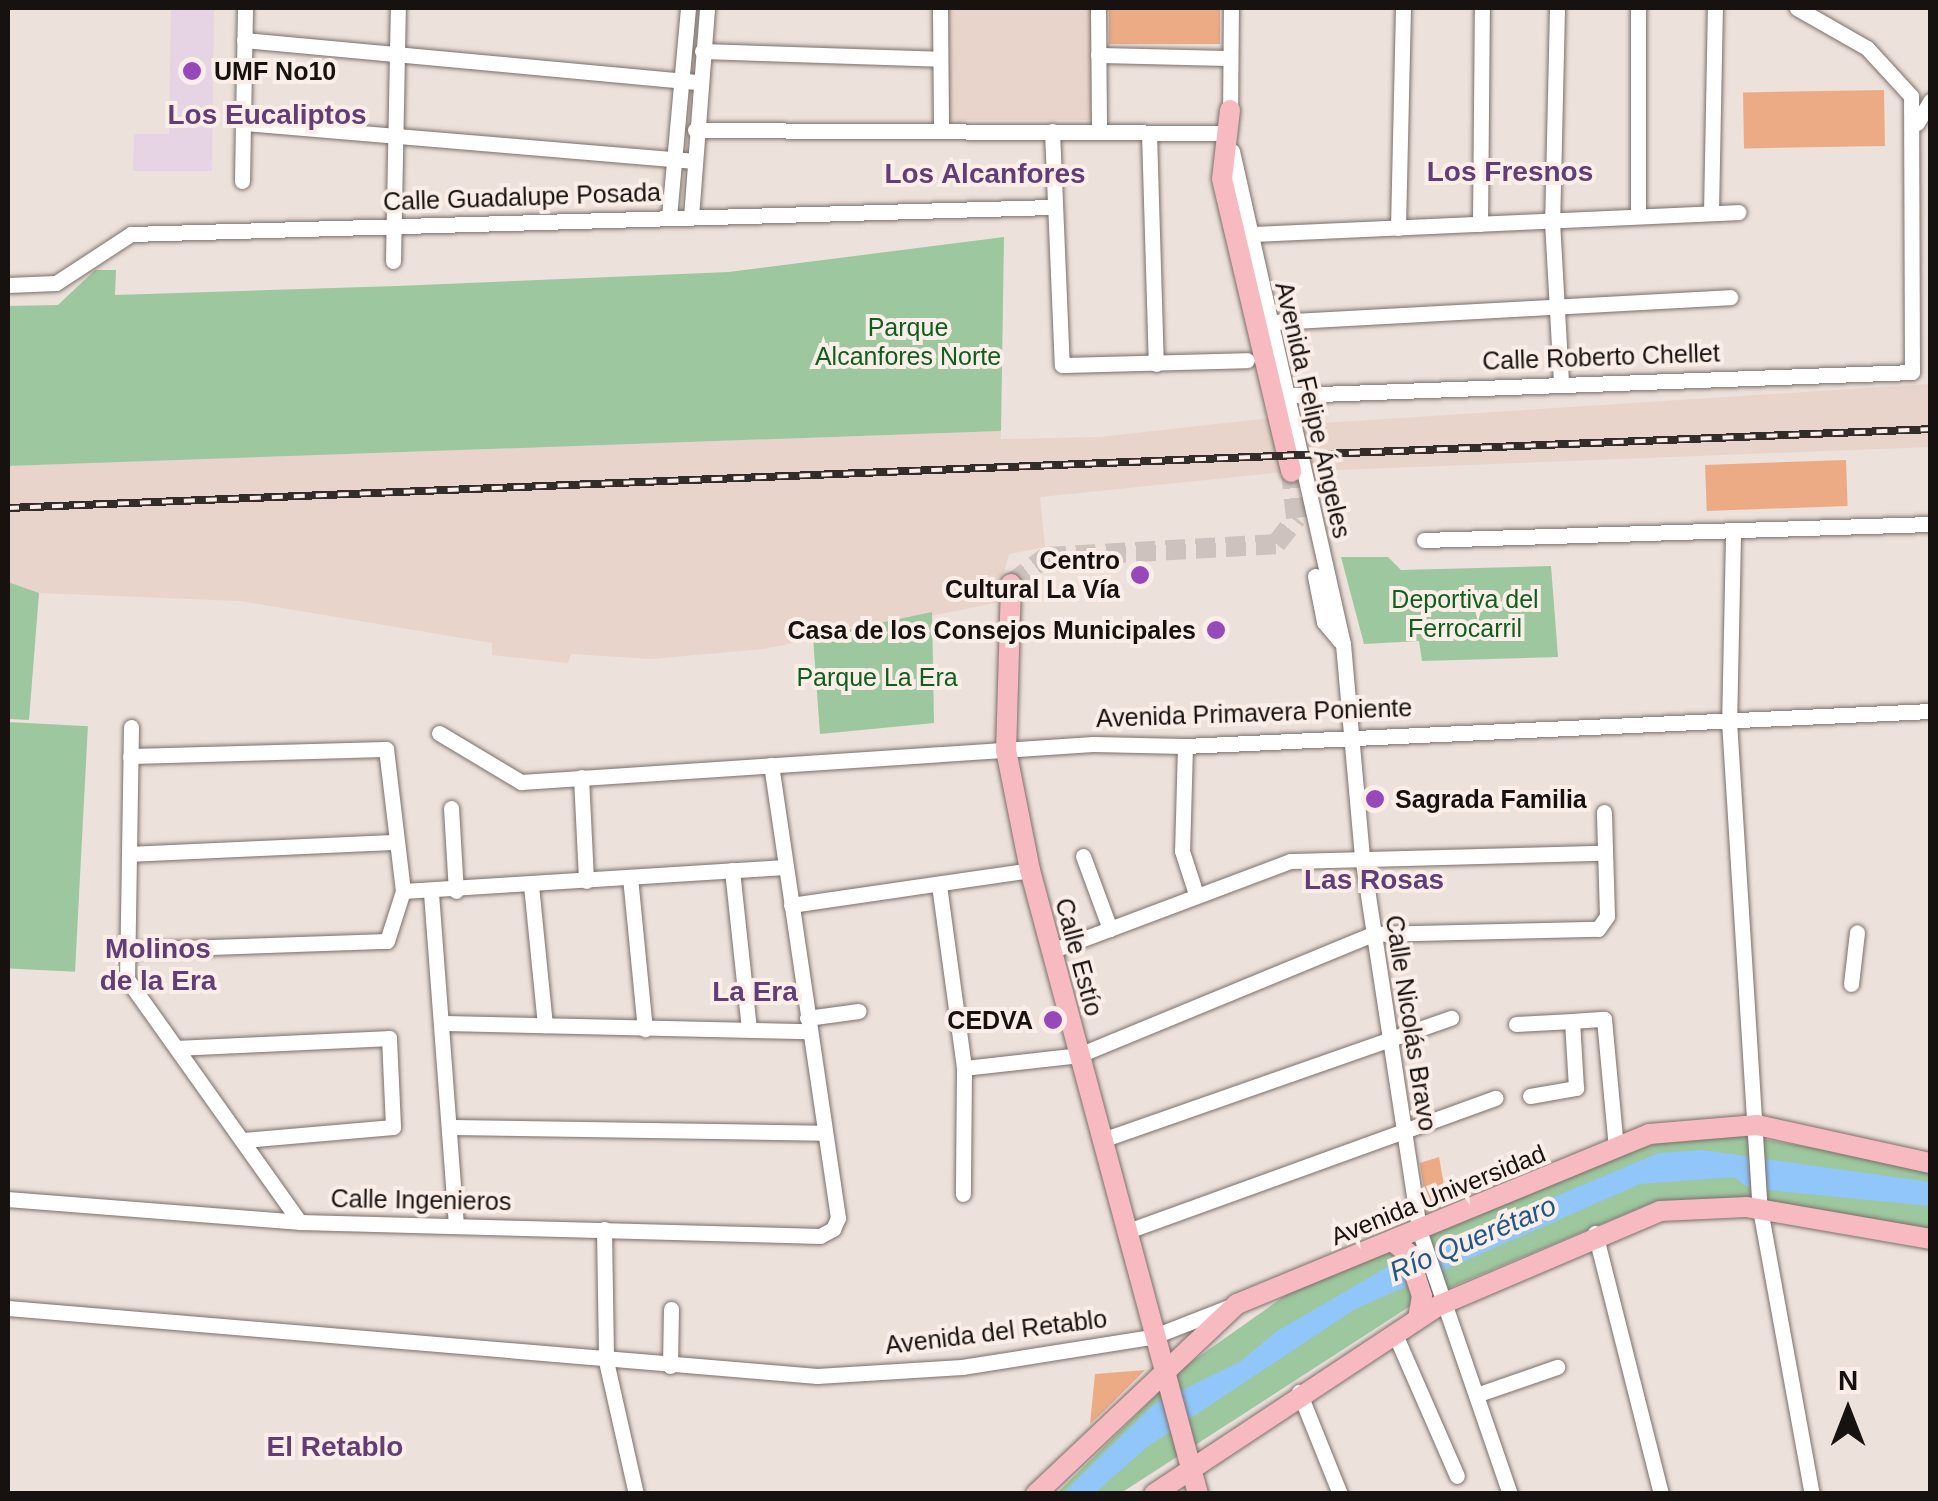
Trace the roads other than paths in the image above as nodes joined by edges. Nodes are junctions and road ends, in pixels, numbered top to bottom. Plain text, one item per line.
1 (245, 8) edge
2 (398, 8) edge
3 (688, 8) edge
4 (706, 8) edge
5 (940, 8) edge
6 (1098, 8) edge
7 (1231, 8) edge
8 (1403, 8) edge
9 (1482, 8) edge
10 (1557, 8) edge
11 (1638, 8) edge
12 (1714, 8) edge
13 (1797, 8) edge
14 (244, 40) junction
15 (702, 51) junction
16 (398, 52) junction
17 (1098, 56) junction
18 (1229, 58) junction
19 (939, 60) junction
20 (680, 80) junction
21 (699, 82) junction
22 (1930, 100) edge
23 (1230, 110) junction
24 (243, 123) junction
25 (1916, 123) junction
26 (695, 130) junction
27 (941, 130) junction
28 (1052, 131) junction
29 (1099, 132) junction
30 (1149, 133) junction
31 (1227, 133) junction
32 (393, 134) junction
33 (672, 158) junction
34 (693, 162) junction
35 (242, 181) dead end
36 (1053, 207) junction
37 (1711, 212) junction
38 (1738, 212) dead end
39 (1638, 216) junction
40 (670, 217) junction
41 (691, 218) junction
42 (1552, 221) junction
43 (1480, 224) junction
44 (393, 226) junction
45 (1398, 228) junction
46 (1256, 234) dead end
47 (392, 261) dead end
48 (8, 285) edge
49 (1730, 298) dead end
50 (1556, 310) junction
51 (1930, 314) edge
52 (1914, 321) junction
53 (1273, 322) dead end
54 (1247, 360) dead end
55 (1156, 364) junction
56 (1560, 382) junction
57 (1292, 395) dead end
58 (1290, 472) tunnel mouth
59 (1930, 524) edge
60 (1733, 536) junction
61 (1424, 540) dead end
62 (1315, 576) dead end
63 (1011, 584) dead end
64 (1343, 644) junction
65 (1930, 711) edge
66 (1729, 721) junction
67 (130, 727) dead end
68 (439, 733) dead end
69 (1348, 735) junction
70 (1185, 746) junction
71 (1006, 750) junction
72 (130, 756) junction
73 (771, 766) junction
74 (580, 777) junction
75 (450, 808) dead end
76 (1604, 812) dead end
77 (396, 842) junction
78 (1604, 853) junction
79 (129, 854) junction
80 (1083, 856) dead end
81 (1362, 856) junction
82 (785, 867) junction
83 (732, 870) junction
84 (1030, 870) junction
85 (630, 878) junction
86 (586, 881) junction
87 (531, 885) junction
88 (939, 885) junction
89 (404, 891) junction
90 (456, 891) junction
91 (431, 893) junction
92 (1196, 894) junction
93 (791, 905) junction
94 (1110, 929) junction
95 (1857, 932) dead end
96 (1372, 934) junction
97 (126, 950) junction
98 (1051, 952) junction
99 (1851, 984) dead end
100 (859, 1011) dead end
101 (1452, 1018) dead end
102 (1572, 1022) junction
103 (445, 1023) junction
104 (1516, 1024) dead end
105 (545, 1025) junction
106 (808, 1025) junction
107 (645, 1028) junction
108 (748, 1030) junction
109 (1388, 1035) junction
110 (177, 1048) junction
111 (1079, 1056) junction
112 (964, 1068) junction
113 (1610, 1086) junction
114 (1576, 1088) junction
115 (1530, 1096) dead end
116 (1496, 1098) dead end
117 (453, 1127) junction
118 (1757, 1131) junction
119 (1402, 1132) junction
120 (822, 1134) junction
121 (244, 1140) junction
122 (1102, 1140) junction
123 (1616, 1148) junction
124 (1930, 1163) edge
125 (963, 1194) dead end
126 (8, 1198) edge
127 (1759, 1200) junction
128 (300, 1222) junction
129 (456, 1226) junction
130 (604, 1229) junction
131 (1125, 1232) junction
132 (1596, 1233) junction
133 (1930, 1238) edge
134 (1410, 1242) junction
135 (1432, 1295) junction
136 (1237, 1304) junction
137 (8, 1308) edge
138 (671, 1309) dead end
139 (1394, 1332) junction
140 (1152, 1337) junction
141 (606, 1361) junction
142 (670, 1366) junction
143 (1556, 1367) dead end
144 (1170, 1377) junction
145 (1299, 1392) junction
146 (1476, 1395) junction
147 (1193, 1467) junction
148 (1457, 1476) dead end
149 (636, 1494) edge
150 (1036, 1494) edge
151 (1154, 1494) edge
152 (1198, 1494) edge
153 (1340, 1494) edge
154 (1510, 1494) edge
155 (1660, 1494) edge
156 (1812, 1494) edge

1 - 14 street
2 - 16 street
3 - 20 street
4 - 15 street
5 - 19 street
6 - 17 street
7 - 18 street, Avenida Felipe Ángeles
8 - 45 street
9 - 43 street
10 - 42 street
11 - 39 street
12 - 37 street
13 - 25 street
14 - 16 street
14 - 24 street
15 - 19 street
15 - 21 street
16 - 20 street
16 - 32 street
17 - 18 street
17 - 29 street
18 - 23 street, Avenida Felipe Ángeles
19 - 27 street
20 - 21 street
20 - 33 street
21 - 26 street
22 - 25 street
23 - 31 main road, Avenida Felipe Ángeles
23 - 64 street, Avenida Felipe Ángeles
24 - 32 street
24 - 35 street
25 - 52 street
26 - 27 street
26 - 34 street
27 - 28 street
28 - 29 street
28 - 36 street
29 - 30 street
30 - 31 street
30 - 55 street
31 - 58 main road, Avenida Felipe Ángeles
32 - 33 street
32 - 44 street
33 - 34 street
33 - 40 street
34 - 41 street
36 - 41 street, Calle Guadalupe Posada
36 - 55 street
37 - 38 street
37 - 39 street
39 - 42 street
40 - 41 street, Calle Guadalupe Posada
40 - 44 street, Calle Guadalupe Posada
42 - 43 street
42 - 50 street
43 - 45 street
44 - 47 street
44 - 48 street, Calle Guadalupe Posada
45 - 46 street
49 - 50 street
50 - 53 street
50 - 56 street
51 - 52 street
52 - 56 street, Calle Roberto Chellet
54 - 55 street
56 - 57 street, Calle Roberto Chellet
59 - 60 street
60 - 61 street
60 - 66 street
62 - 64 street, Avenida Felipe Ángeles
63 - 71 main road, Calle Estío
64 - 69 street, Calle Nicolás Bravo
65 - 66 street, Avenida Primavera Poniente
66 - 69 street, Avenida Primavera Poniente
66 - 118 street
67 - 72 street
68 - 74 street, Avenida Primavera Poniente
69 - 70 street, Avenida Primavera Poniente
69 - 81 street, Calle Nicolás Bravo
70 - 71 street, Avenida Primavera Poniente
70 - 92 street
71 - 73 street, Avenida Primavera Poniente
71 - 84 main road, Calle Estío
72 - 77 street
72 - 79 street
73 - 74 street, Avenida Primavera Poniente
73 - 82 street
74 - 86 street
75 - 90 street
76 - 78 street
77 - 79 street
77 - 89 street
78 - 81 street
78 - 96 street
79 - 97 street
80 - 94 street
81 - 92 street
81 - 96 street, Calle Nicolás Bravo
82 - 83 street
82 - 93 street
83 - 85 street
83 - 108 street
84 - 88 street
84 - 98 main road, Calle Estío
85 - 86 street
85 - 107 street
86 - 87 street
87 - 90 street
87 - 105 street
88 - 93 street
88 - 112 street
89 - 91 street
89 - 97 street
90 - 91 street
91 - 103 street
92 - 94 street
93 - 106 street
94 - 98 street
95 - 99 street
96 - 109 street, Calle Nicolás Bravo
96 - 111 street
97 - 110 street
98 - 111 main road, Calle Estío
100 - 106 street
101 - 109 street
102 - 104 street
102 - 113 street
102 - 114 street
103 - 105 street
103 - 117 street
105 - 107 street
106 - 108 street
106 - 120 street
107 - 108 street
109 - 119 street, Calle Nicolás Bravo
109 - 122 street
110 - 121 street
110 - 121 street
111 - 112 street
111 - 122 main road, Calle Estío
112 - 125 street
113 - 114 street
113 - 123 street
114 - 115 street
116 - 119 street
117 - 120 street
117 - 129 street
118 - 123 main road, Avenida Universidad
118 - 124 main road, Avenida Universidad
118 - 127 street
119 - 131 street
119 - 134 street, Calle Nicolás Bravo
120 - 130 street, Calle Ingenieros
121 - 128 street
122 - 131 main road, Calle Estío
123 - 134 main road, Avenida Universidad
126 - 128 street, Calle Ingenieros
127 - 132 main road
127 - 133 main road
127 - 156 street
128 - 129 street, Calle Ingenieros
129 - 130 street, Calle Ingenieros
130 - 141 street
131 - 140 main road, Calle Estío
132 - 135 main road
132 - 155 street
134 - 135 main road
134 - 136 main road, Avenida Universidad
135 - 139 main road
135 - 146 street
136 - 140 street, Avenida del Retablo
136 - 144 main road, Avenida Universidad
137 - 141 street, Avenida del Retablo
138 - 142 street
139 - 145 main road
139 - 148 street
140 - 142 street, Avenida del Retablo
140 - 144 main road
141 - 142 street, Avenida del Retablo
141 - 149 street
143 - 146 street
144 - 147 main road
144 - 150 main road, Avenida Universidad
145 - 147 main road
145 - 153 street
146 - 154 street
147 - 151 main road
147 - 152 main road

